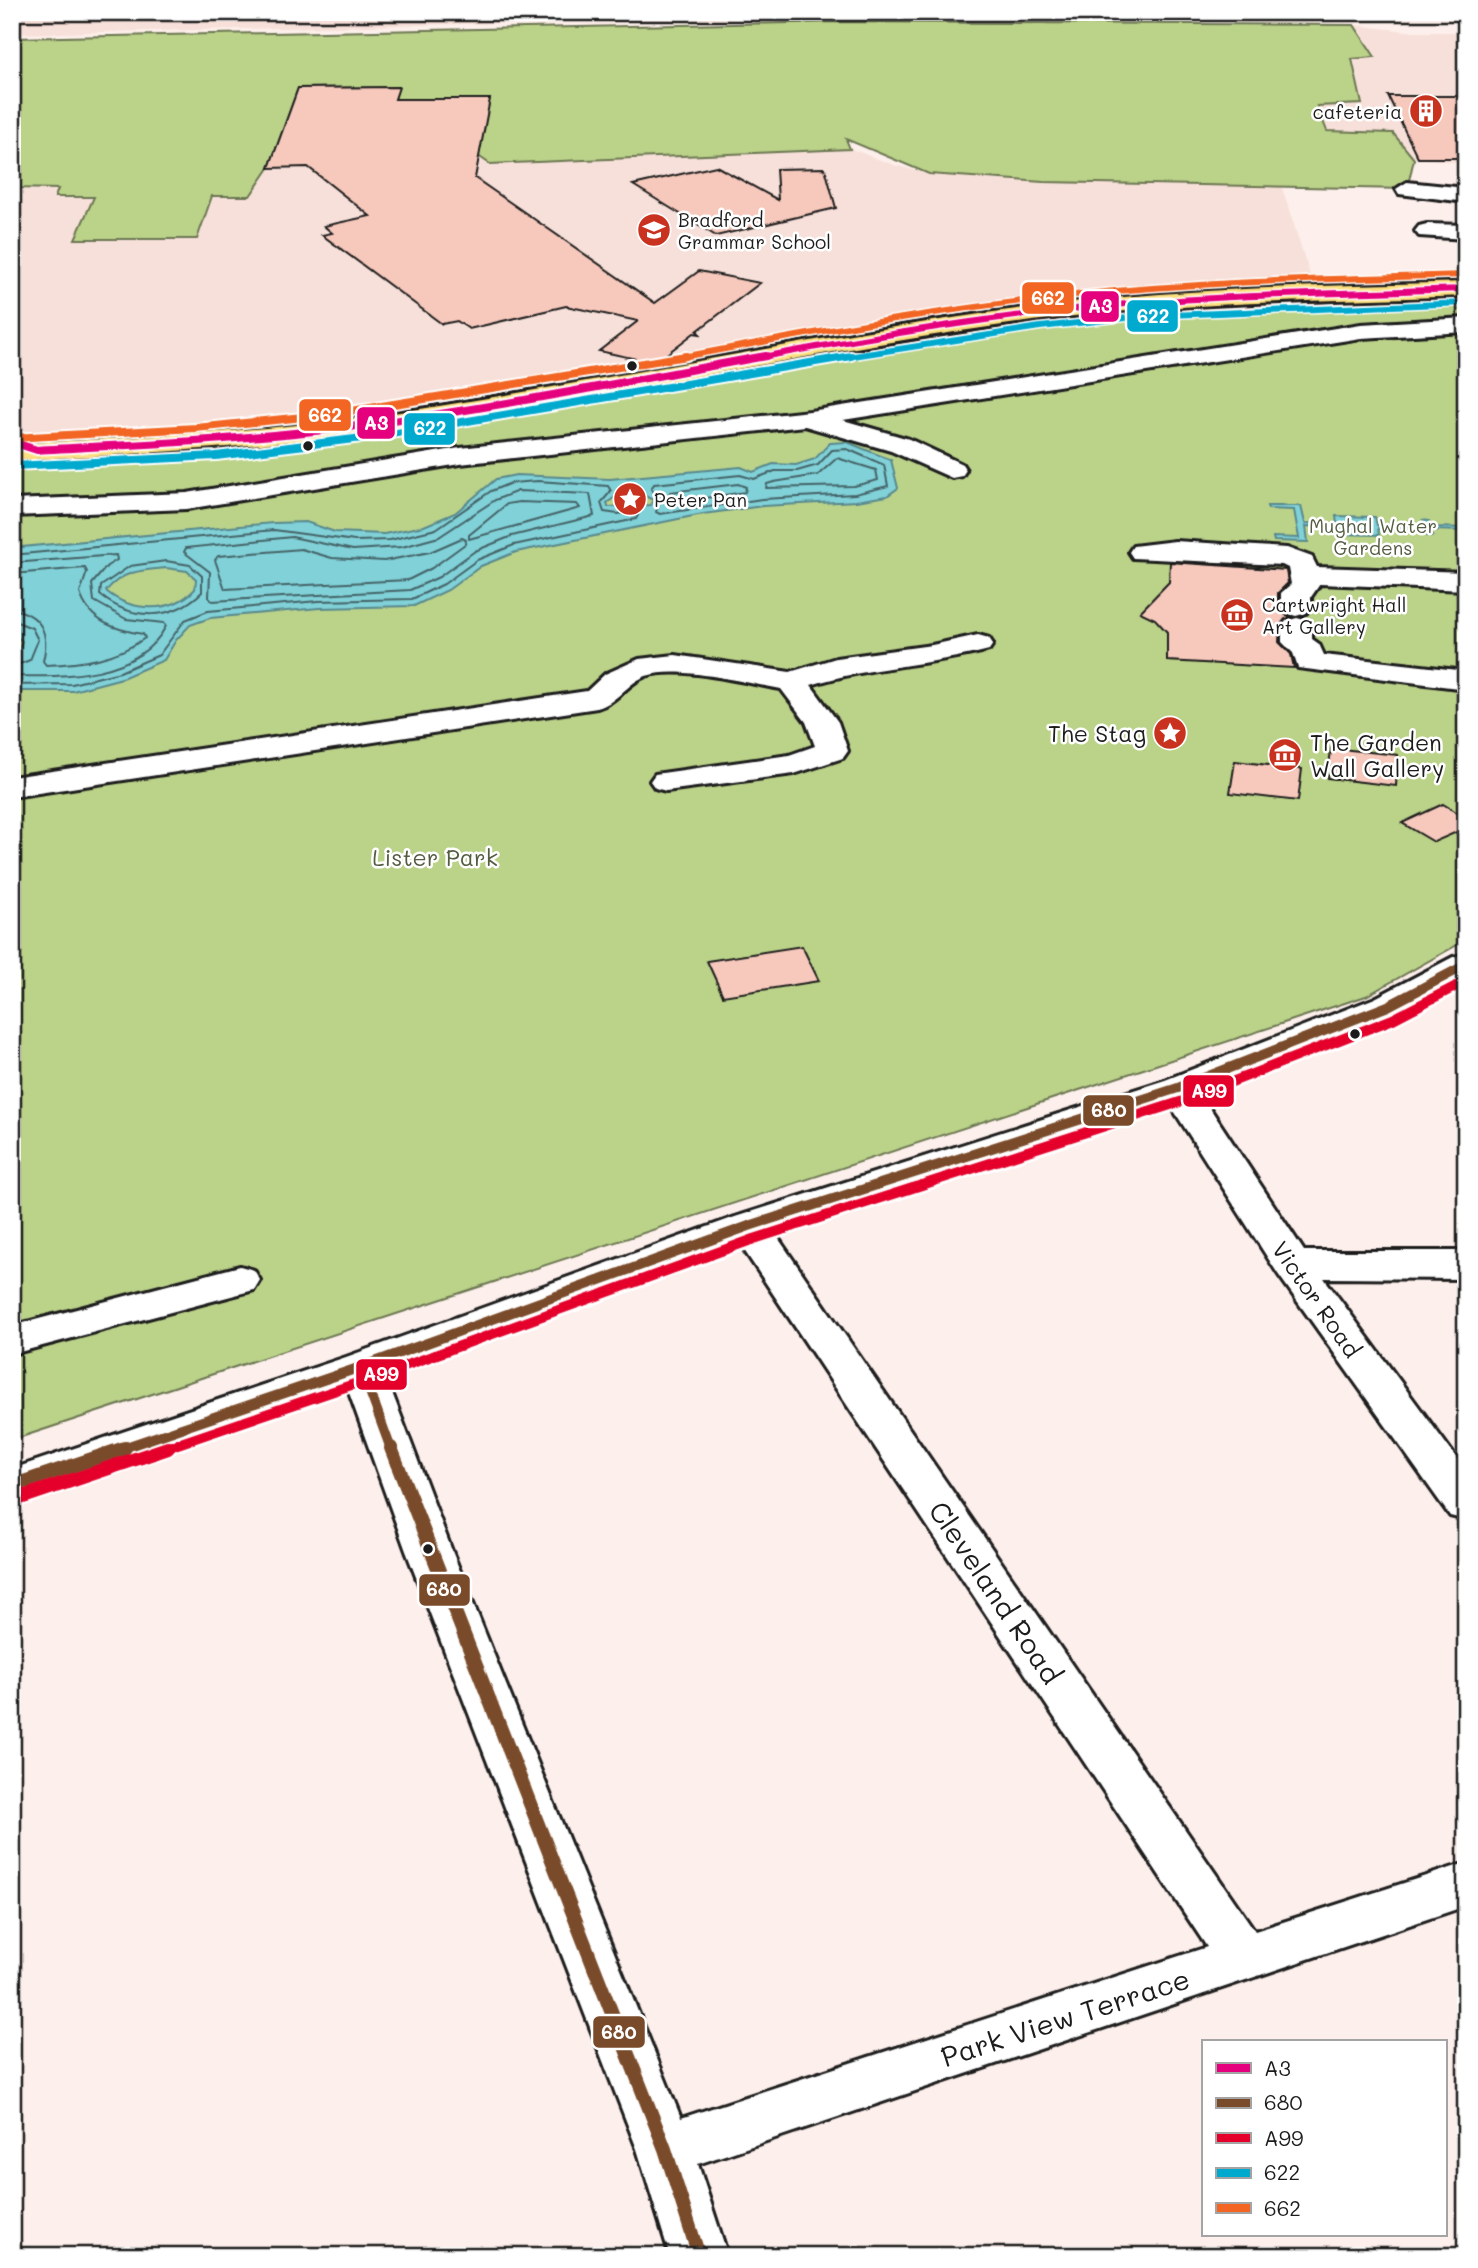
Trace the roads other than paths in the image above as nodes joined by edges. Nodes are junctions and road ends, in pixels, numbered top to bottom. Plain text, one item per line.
1 (1407, 189) dead end
2 (1466, 195) edge
3 (1427, 230) dead end
4 (1466, 232) edge
5 (1466, 289) edge
6 (1466, 325) edge
7 (806, 418) junction
8 (20, 448) edge
9 (952, 470) dead end
10 (12, 508) edge
11 (1143, 552) dead end
12 (1306, 575) junction
13 (1466, 581) edge
14 (978, 644) dead end
15 (1466, 680) edge
16 (790, 681) junction
17 (666, 781) dead end
18 (12, 787) edge
19 (1466, 965) edge
20 (1178, 1088) junction
21 (749, 1226) junction
22 (1292, 1264) junction
23 (1466, 1265) edge
24 (240, 1280) dead end
25 (12, 1340) edge
26 (361, 1367) junction
27 (1459, 1485) edge
28 (12, 1486) edge
29 (1466, 1884) edge
30 (1244, 1958) junction
31 (665, 2149) junction
32 (699, 2256) edge

1 - 2 street
3 - 4 street
5 - 8 highway
6 - 7 street
7 - 9 street
7 - 10 street
11 - 12 street
12 - 13 street
12 - 15 street
14 - 16 street
16 - 17 street
16 - 18 street
19 - 20 street
20 - 21 street
20 - 22 street, Victor Road
21 - 26 street
21 - 30 street, Cleveland Road
22 - 23 street
22 - 27 street, Victor Road
24 - 25 street
26 - 28 street
26 - 31 street
29 - 30 street, Park View Terrace
30 - 31 street, Park View Terrace
31 - 32 street

